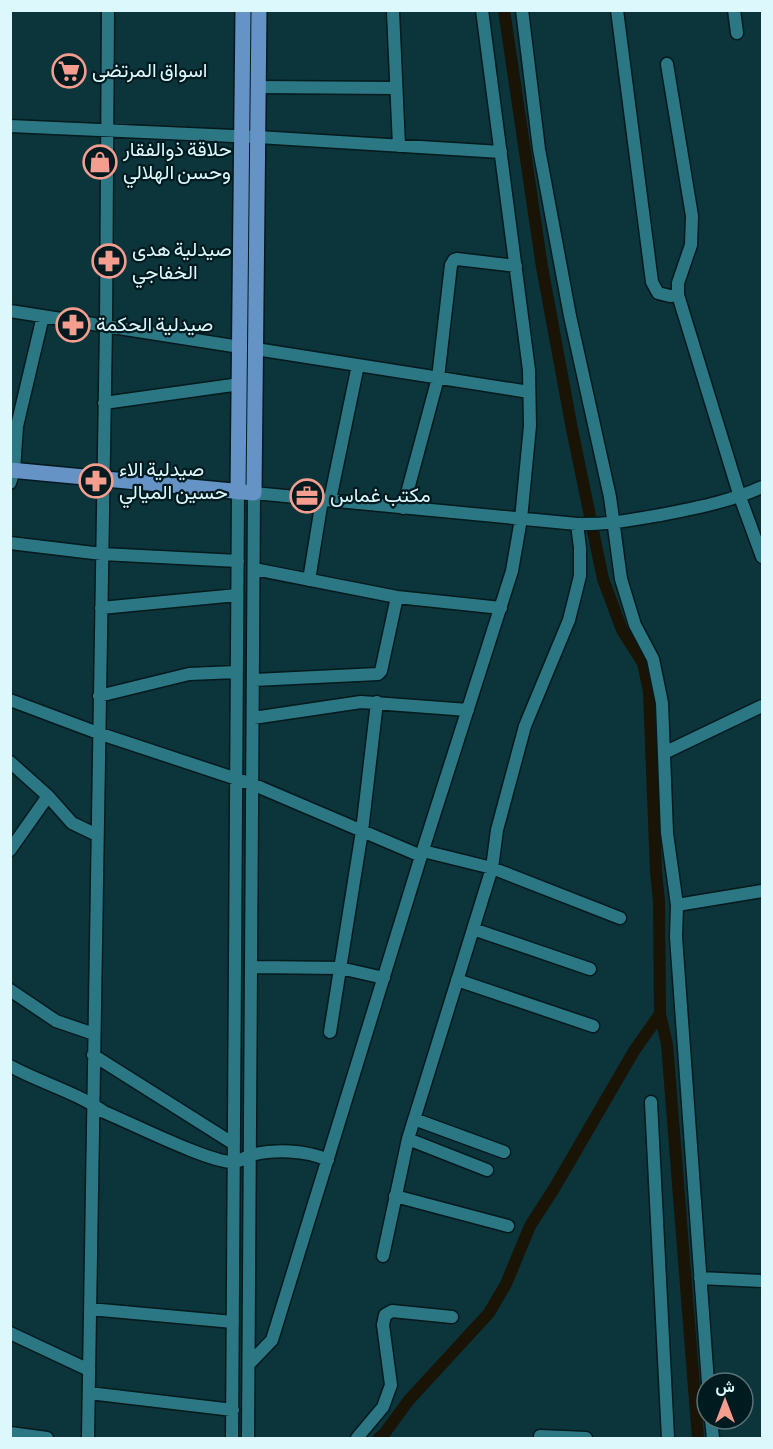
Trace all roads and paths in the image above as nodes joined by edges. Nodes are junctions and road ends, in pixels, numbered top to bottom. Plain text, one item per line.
1 (108, 10) edge
2 (243, 10) edge
3 (259, 10) edge
4 (393, 10) edge
5 (482, 10) edge
6 (522, 10) edge
7 (617, 10) edge
8 (734, 10) edge
9 (737, 33) dead end
10 (668, 64) dead end
11 (258, 87) junction
12 (396, 88) junction
13 (10, 126) edge
14 (107, 131) junction
15 (242, 137) junction
16 (258, 138) junction
17 (399, 146) junction
18 (501, 152) junction
19 (516, 266) junction
20 (678, 295) junction
21 (10, 311) edge
22 (43, 316) junction
23 (106, 326) junction
24 (240, 347) junction
25 (256, 349) junction
26 (358, 365) junction
27 (438, 378) junction
28 (240, 384) junction
29 (529, 392) junction
30 (105, 403) junction
31 (12, 474) edge
32 (103, 479) junction
33 (762, 487) edge
34 (238, 492) junction
35 (254, 493) junction
36 (740, 497) junction
37 (326, 500) junction
38 (403, 508) junction
39 (521, 519) junction
40 (577, 524) junction
41 (608, 524) junction
42 (10, 543) edge
43 (102, 554) junction
44 (762, 557) edge
45 (238, 561) junction
46 (254, 569) junction
47 (309, 580) junction
48 (237, 595) junction
49 (397, 597) junction
50 (101, 608) junction
51 (501, 608) junction
52 (237, 672) junction
53 (253, 680) junction
54 (99, 696) junction
55 (10, 700) edge
56 (377, 702) junction
57 (762, 706) edge
58 (468, 710) junction
59 (253, 718) junction
60 (98, 733) junction
61 (664, 753) junction
62 (10, 762) edge
63 (236, 778) junction
64 (252, 784) junction
65 (48, 796) junction
66 (362, 831) junction
67 (97, 835) junction
68 (10, 850) edge
69 (422, 853) junction
70 (492, 868) junction
71 (762, 891) edge
72 (677, 905) junction
73 (620, 918) dead end
74 (473, 929) junction
75 (251, 967) junction
76 (340, 968) junction
77 (590, 969) dead end
78 (384, 978) junction
79 (457, 980) junction
80 (10, 990) edge
81 (593, 1026) dead end
82 (330, 1032) dead end
83 (94, 1034) junction
84 (93, 1055) junction
85 (10, 1066) edge
86 (651, 1102) dead end
87 (93, 1103) junction
88 (414, 1119) junction
89 (408, 1139) junction
90 (234, 1144) junction
91 (504, 1152) dead end
92 (250, 1155) junction
93 (328, 1160) junction
94 (234, 1162) junction
95 (487, 1170) dead end
96 (396, 1196) junction
97 (508, 1226) dead end
98 (383, 1256) dead end
99 (700, 1278) junction
100 (762, 1281) edge
101 (90, 1309) junction
102 (452, 1317) dead end
103 (233, 1322) junction
104 (10, 1333) edge
105 (249, 1364) junction
106 (89, 1370) junction
107 (707, 1371) edge
108 (89, 1393) junction
109 (232, 1410) junction
110 (10, 1433) edge
111 (540, 1436) dead end
112 (47, 1438) edge
113 (88, 1438) edge
114 (232, 1438) edge
115 (248, 1438) edge
116 (357, 1438) edge
117 (586, 1438) edge
118 (668, 1438) edge

1 - 14 street
2 - 15 main road
3 - 11 main road
4 - 12 street
5 - 18 street
6 - 41 street
7 - 20 street
8 - 9 street
10 - 20 street
11 - 12 street
11 - 16 main road
12 - 17 street
13 - 14 street
14 - 15 street
14 - 23 street
15 - 16 street
15 - 24 main road
16 - 17 street
16 - 25 main road
17 - 18 street
18 - 19 street
19 - 27 street
19 - 29 street
20 - 36 street
21 - 22 street
22 - 23 street
22 - 31 street
23 - 24 street
23 - 30 street
24 - 28 main road
25 - 26 street
25 - 35 main road
26 - 27 street
26 - 37 street
27 - 29 street
27 - 38 street
28 - 30 street
28 - 34 main road
29 - 39 street
30 - 32 street
31 - 32 main road
32 - 34 main road
32 - 43 street
33 - 36 street
34 - 35 main road
34 - 45 street
35 - 37 street
35 - 46 street
36 - 41 street
36 - 44 street
37 - 38 street
37 - 47 street
38 - 39 street
39 - 40 street
39 - 51 street
40 - 41 street
40 - 70 street
41 - 61 street
42 - 43 street
43 - 45 street
43 - 50 street
45 - 48 street
46 - 47 street
46 - 53 street
47 - 49 street
48 - 50 street
48 - 52 street
49 - 51 street
49 - 53 street
50 - 54 street
51 - 58 street
52 - 54 street
52 - 63 street
53 - 59 street
54 - 60 street
55 - 60 street
56 - 58 street
56 - 59 street
56 - 66 street
57 - 61 street
58 - 69 street
59 - 64 street
60 - 63 street
60 - 67 street
61 - 72 street
62 - 65 street
63 - 64 street
63 - 90 street
64 - 66 street
64 - 75 street
65 - 67 street
65 - 68 street
66 - 69 street
66 - 76 street
67 - 83 street
69 - 70 street
69 - 78 street
70 - 73 street
70 - 74 street
71 - 72 street
72 - 99 street
74 - 77 street
74 - 79 street
75 - 76 street
75 - 92 street
76 - 78 street
76 - 82 street
78 - 93 street
79 - 81 street
79 - 88 street
80 - 83 street
83 - 84 street
84 - 87 street
84 - 90 street
85 - 87 street
86 - 118 street
87 - 94 street
87 - 101 street
88 - 89 street
88 - 91 street
89 - 95 street
89 - 96 street
90 - 94 street
92 - 93 street
92 - 94 street
92 - 105 street
93 - 105 street
94 - 103 street
96 - 97 street
96 - 98 street
99 - 100 street
99 - 107 street
101 - 103 street
101 - 106 street
102 - 116 street
103 - 109 street
104 - 106 street
105 - 115 street
106 - 108 street
108 - 109 street
108 - 113 street
109 - 114 street
110 - 112 street
111 - 117 street

